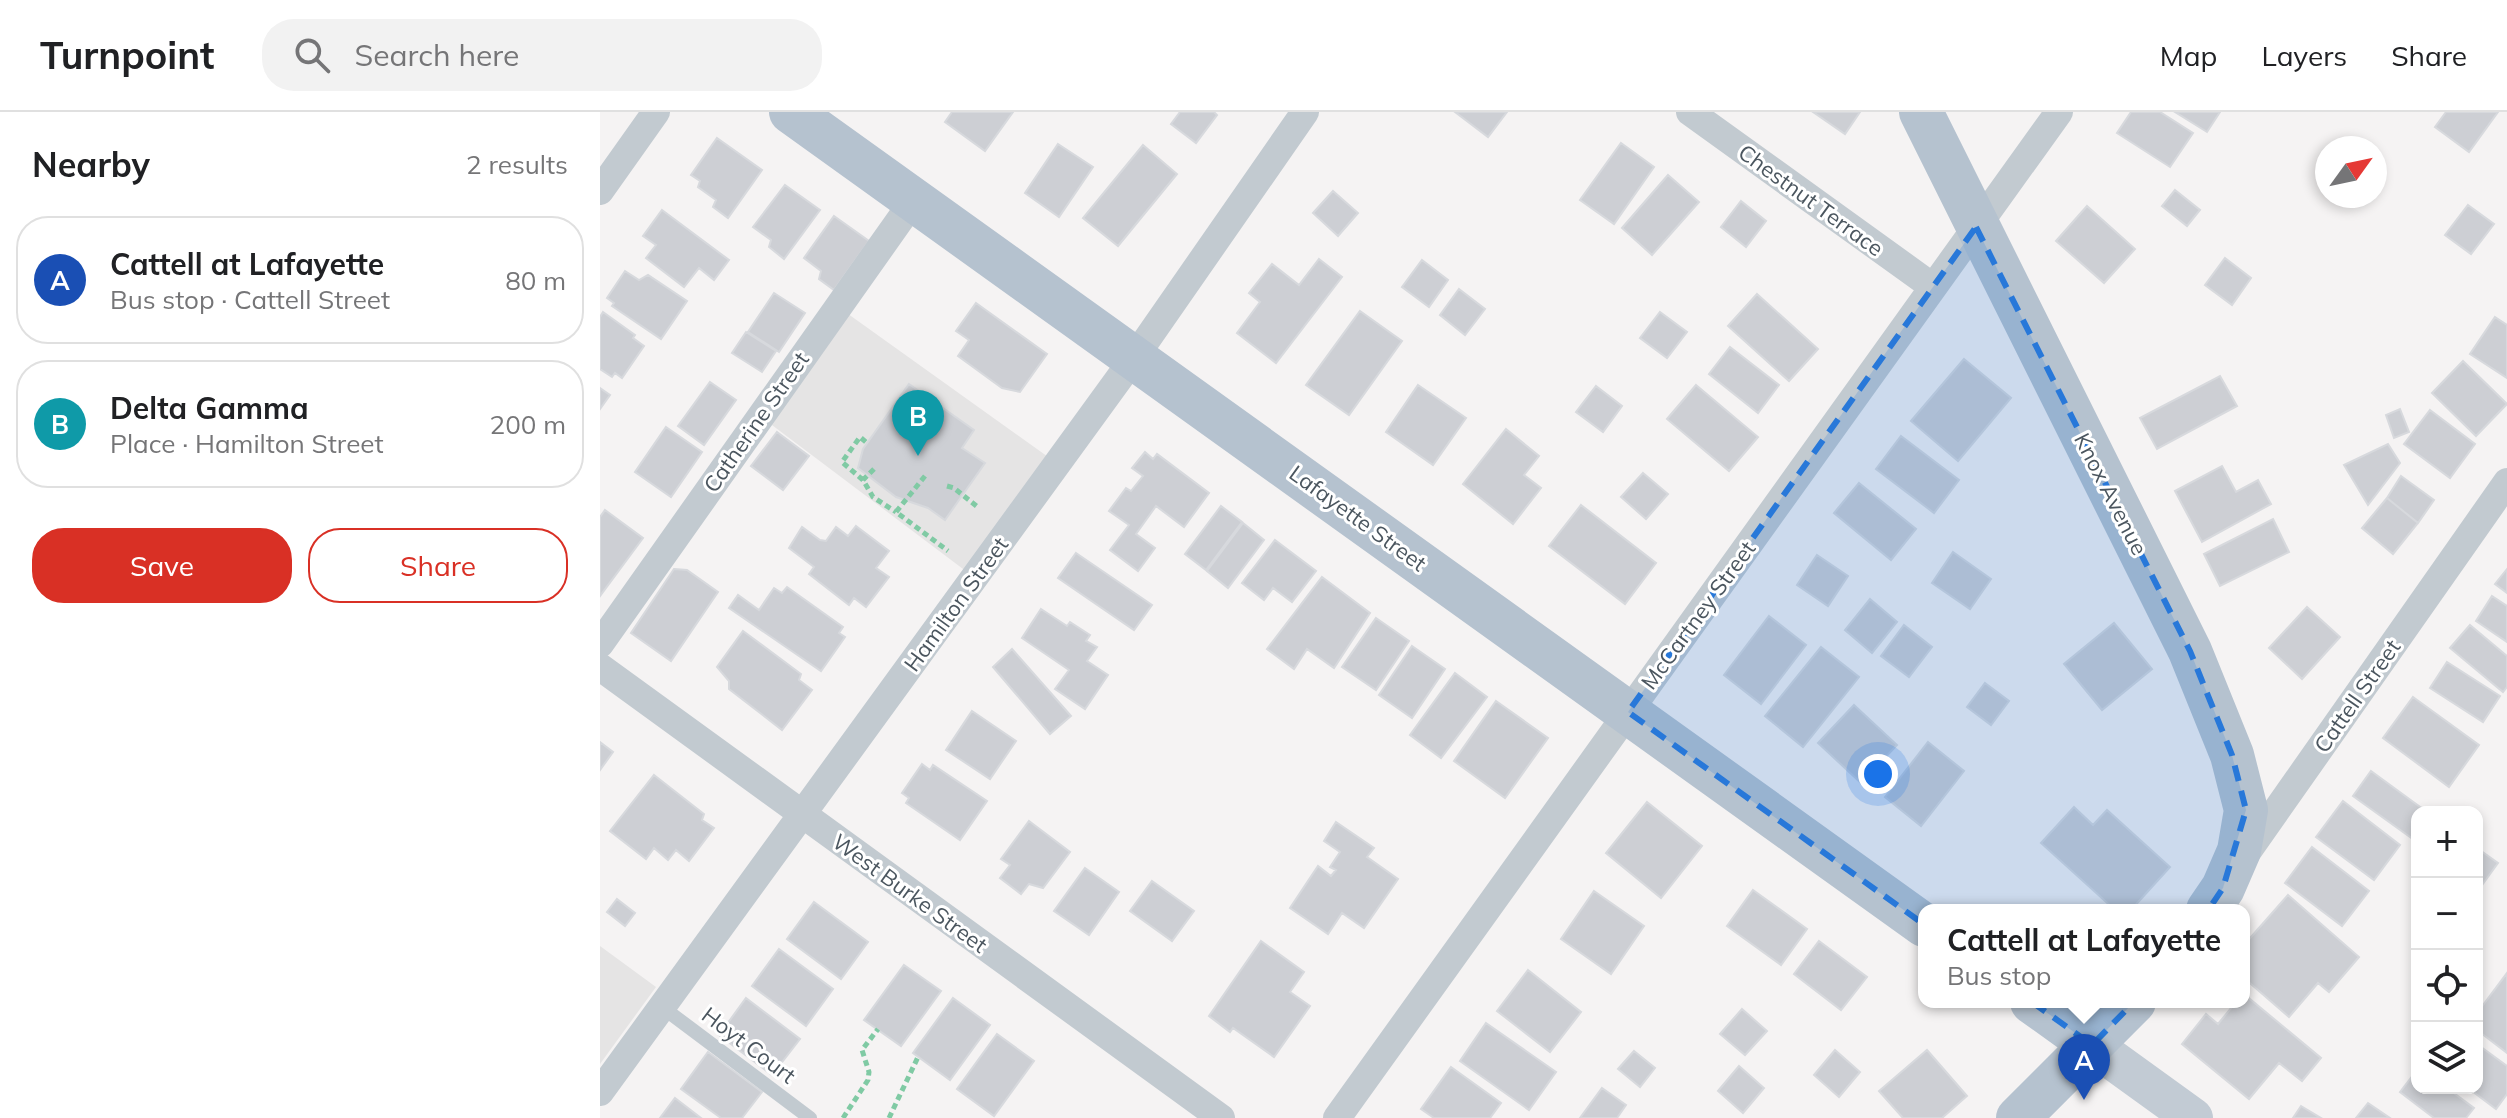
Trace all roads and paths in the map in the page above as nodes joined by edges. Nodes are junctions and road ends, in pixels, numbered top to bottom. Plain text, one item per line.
1 (656, 112) edge
2 (791, 112) edge
3 (1305, 112) edge
4 (1690, 112) edge
5 (1921, 112) edge
6 (2059, 112) edge
7 (600, 191) edge
8 (914, 200) junction
9 (1976, 227) junction
10 (1933, 287) junction
11 (1134, 358) junction
12 (867, 443) dead end
13 (874, 469) dead end
14 (925, 476) dead end
15 (863, 480) junction
16 (2507, 482) edge
17 (947, 486) dead end
18 (979, 508) dead end
19 (896, 512) junction
20 (948, 551) dead end
21 (600, 644) edge
22 (600, 667) edge
23 (1628, 712) junction
24 (803, 815) junction
25 (2215, 899) edge
26 (1918, 921) edge
27 (662, 1007) junction
28 (2040, 1008) edge
29 (2128, 1008) edge
30 (878, 1029) dead end
31 (2092, 1045) junction
32 (918, 1057) dead end
33 (600, 1092) edge
34 (810, 1118) edge
35 (843, 1118) edge
36 (889, 1118) edge
37 (1221, 1118) edge
38 (1337, 1118) edge
39 (2018, 1118) edge
40 (2193, 1118) edge

1 - 7 street
2 - 8 main road, Lafayette Street
3 - 11 street, Hamilton Street
4 - 10 street, Chestnut Terrace
5 - 9 main road, Knox Avenue
6 - 9 street, McCartney Street
8 - 11 main road, Lafayette Street
8 - 21 street, Catherine Street
9 - 10 street, McCartney Street
9 - 25 main road, Knox Avenue
10 - 23 street, McCartney Street
11 - 23 main road, Lafayette Street
11 - 24 street, Hamilton Street
12 - 15 path
13 - 15 path
14 - 19 path
15 - 19 path
16 - 25 street, Cattell Street
17 - 18 path
19 - 20 path
22 - 24 street, West Burke Street
23 - 26 main road, Lafayette Street
23 - 38 street, McCartney Street
24 - 27 street, Hamilton Street
24 - 37 street, West Burke Street
27 - 33 street, Hamilton Street
27 - 34 lane, Hoyt Court
28 - 31 main road
29 - 31 main road
30 - 35 path
31 - 39 main road
31 - 40 street
32 - 36 path

